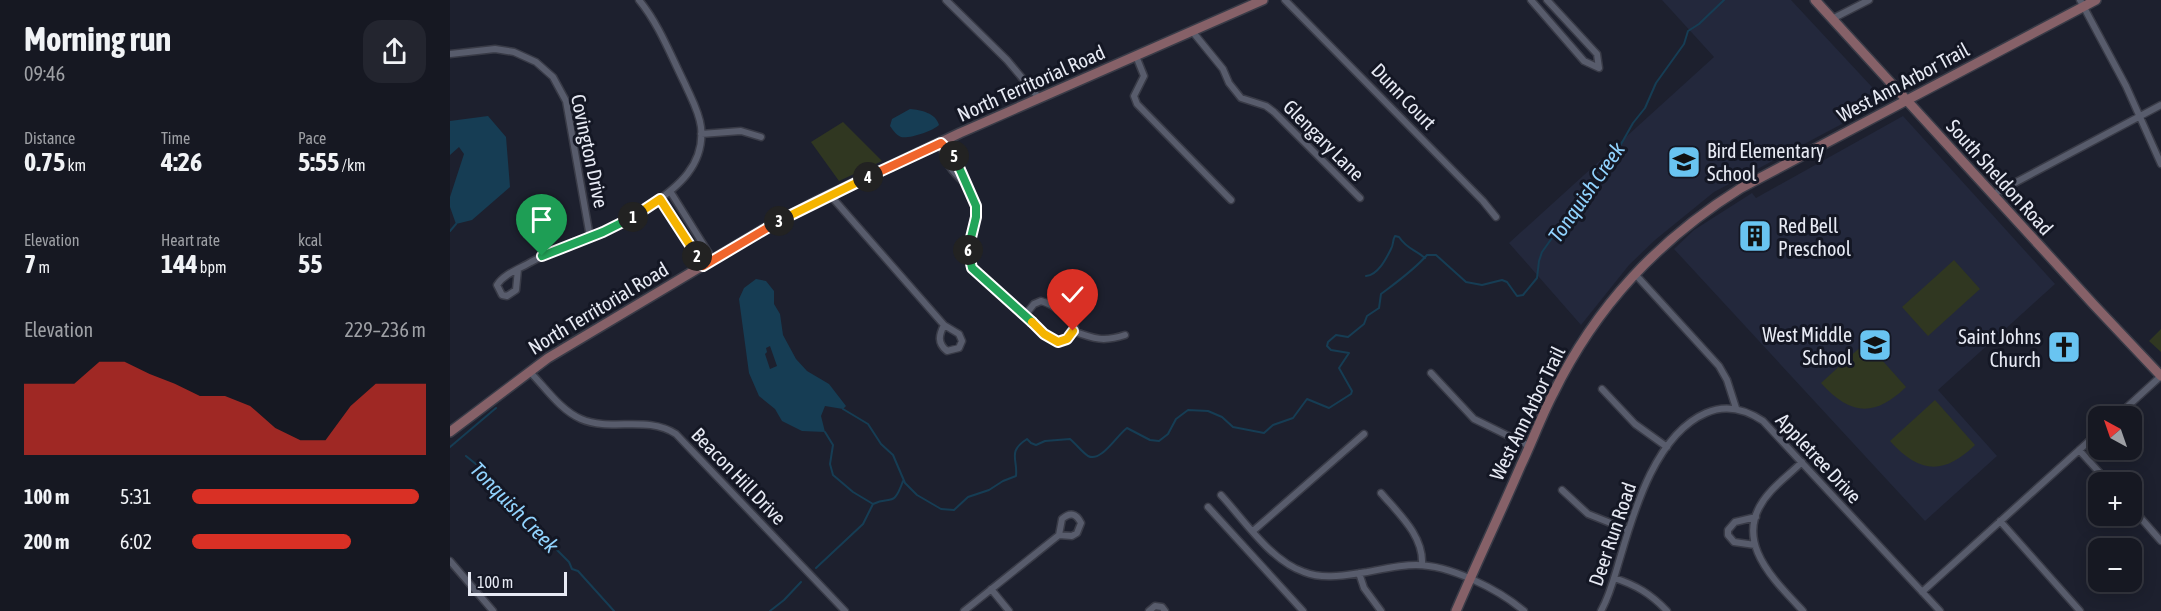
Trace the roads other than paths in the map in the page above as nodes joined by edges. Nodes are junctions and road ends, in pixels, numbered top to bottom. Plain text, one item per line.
1 (639, 0) edge
2 (946, 0) edge
3 (1263, 0) edge
4 (1286, 0) edge
5 (1531, 0) edge
6 (1547, 0) edge
7 (1815, 0) edge
8 (1869, 0) edge
9 (2096, 0) edge
10 (2082, 3) edge
11 (1832, 19) junction
12 (1192, 31) junction
13 (450, 54) edge
14 (1136, 56) junction
15 (1039, 98) junction
16 (1906, 100) junction
17 (2161, 105) edge
18 (2140, 117) junction
19 (701, 134) junction
20 (761, 137) dead end
21 (941, 143) junction
22 (2161, 164) edge
23 (965, 183) junction
24 (669, 191) junction
25 (830, 195) junction
26 (1992, 195) junction
27 (1360, 198) dead end
28 (660, 199) junction
29 (1231, 200) dead end
30 (1496, 217) dead end
31 (591, 237) junction
32 (713, 260) junction
33 (703, 266) junction
34 (518, 269) dead end
35 (1635, 274) junction
36 (1025, 315) junction
37 (944, 325) junction
38 (1073, 331) junction
39 (1125, 335) dead end
40 (530, 372) junction
41 (1431, 373) dead end
42 (2161, 376) edge
43 (1602, 389) dead end
44 (2128, 406) edge
45 (1736, 408) junction
46 (450, 432) edge
47 (1364, 434) dead end
48 (2088, 442) edge
49 (1530, 446) junction
50 (1666, 447) junction
51 (2079, 450) junction
52 (1802, 462) junction
53 (2099, 472) edge
54 (1562, 490) dead end
55 (1382, 493) dead end
56 (1221, 495) dead end
57 (1208, 507) dead end
58 (1756, 517) junction
59 (2142, 519) edge
60 (2000, 522) junction
61 (1628, 530) junction
62 (1253, 531) junction
63 (1059, 535) dead end
64 (2161, 541) edge
65 (1755, 545) junction
66 (450, 561) edge
67 (1422, 565) junction
68 (1359, 573) junction
69 (1614, 578) junction
70 (1469, 579) junction
71 (991, 589) junction
72 (1922, 592) junction
73 (493, 611) edge
74 (845, 611) edge
75 (964, 611) edge
76 (1009, 611) edge
77 (1149, 611) edge
78 (1165, 611) edge
79 (1303, 611) edge
80 (1381, 611) edge
81 (1456, 611) edge
82 (1524, 611) edge
83 (1601, 611) edge
84 (1667, 611) edge
85 (1803, 611) edge
86 (1940, 611) edge
87 (2080, 611) edge

1 - 19 street
2 - 15 street
3 - 12 main road, North Territorial Road
4 - 30 street, Dunn Court
5 - 6 street
7 - 11 main road, South Sheldon Road
8 - 11 street
9 - 10 main road, West Ann Arbor Trail
10 - 16 main road, West Ann Arbor Trail
10 - 18 street
11 - 16 main road, South Sheldon Road
12 - 14 main road, North Territorial Road
12 - 27 street, Glengary Lane
13 - 31 street, Covington Drive
14 - 15 main road, North Territorial Road
14 - 29 street
15 - 21 main road, North Territorial Road
16 - 26 main road, South Sheldon Road
16 - 35 main road, West Ann Arbor Trail
17 - 18 street
18 - 22 street
18 - 26 street
19 - 20 street
19 - 24 street
21 - 23 street
21 - 23 street
21 - 25 main road, North Territorial Road
23 - 36 street
24 - 28 street
24 - 32 street
25 - 32 main road, North Territorial Road
25 - 37 street
26 - 42 main road, South Sheldon Road
28 - 31 street
28 - 33 street
31 - 34 street
32 - 33 main road, North Territorial Road
33 - 40 main road, North Territorial Road
35 - 45 street
35 - 49 main road, West Ann Arbor Trail
36 - 38 street
36 - 38 street
37 - 37 street
38 - 39 street
40 - 46 main road, North Territorial Road
40 - 74 street, Beacon Hill Drive
41 - 49 street
42 - 44 street
43 - 50 street
45 - 50 street, Deer Run Road
45 - 52 street, Appletree Drive
47 - 62 street
48 - 51 street
49 - 70 main road, West Ann Arbor Trail
50 - 61 street, Deer Run Road
51 - 53 street
51 - 60 street
52 - 58 street
52 - 72 street, Appletree Drive
54 - 61 street
55 - 67 street
56 - 62 street
57 - 79 street
58 - 65 street
58 - 65 street
59 - 64 street
60 - 72 street
60 - 87 street
61 - 69 street, Deer Run Road
62 - 68 street
63 - 71 street
65 - 85 street
66 - 73 street
67 - 68 street
67 - 70 street
68 - 80 street
69 - 83 street, Deer Run Road
69 - 84 street
70 - 81 main road, West Ann Arbor Trail
70 - 82 street
71 - 75 street
71 - 76 street
72 - 86 street, Appletree Drive
77 - 78 street

